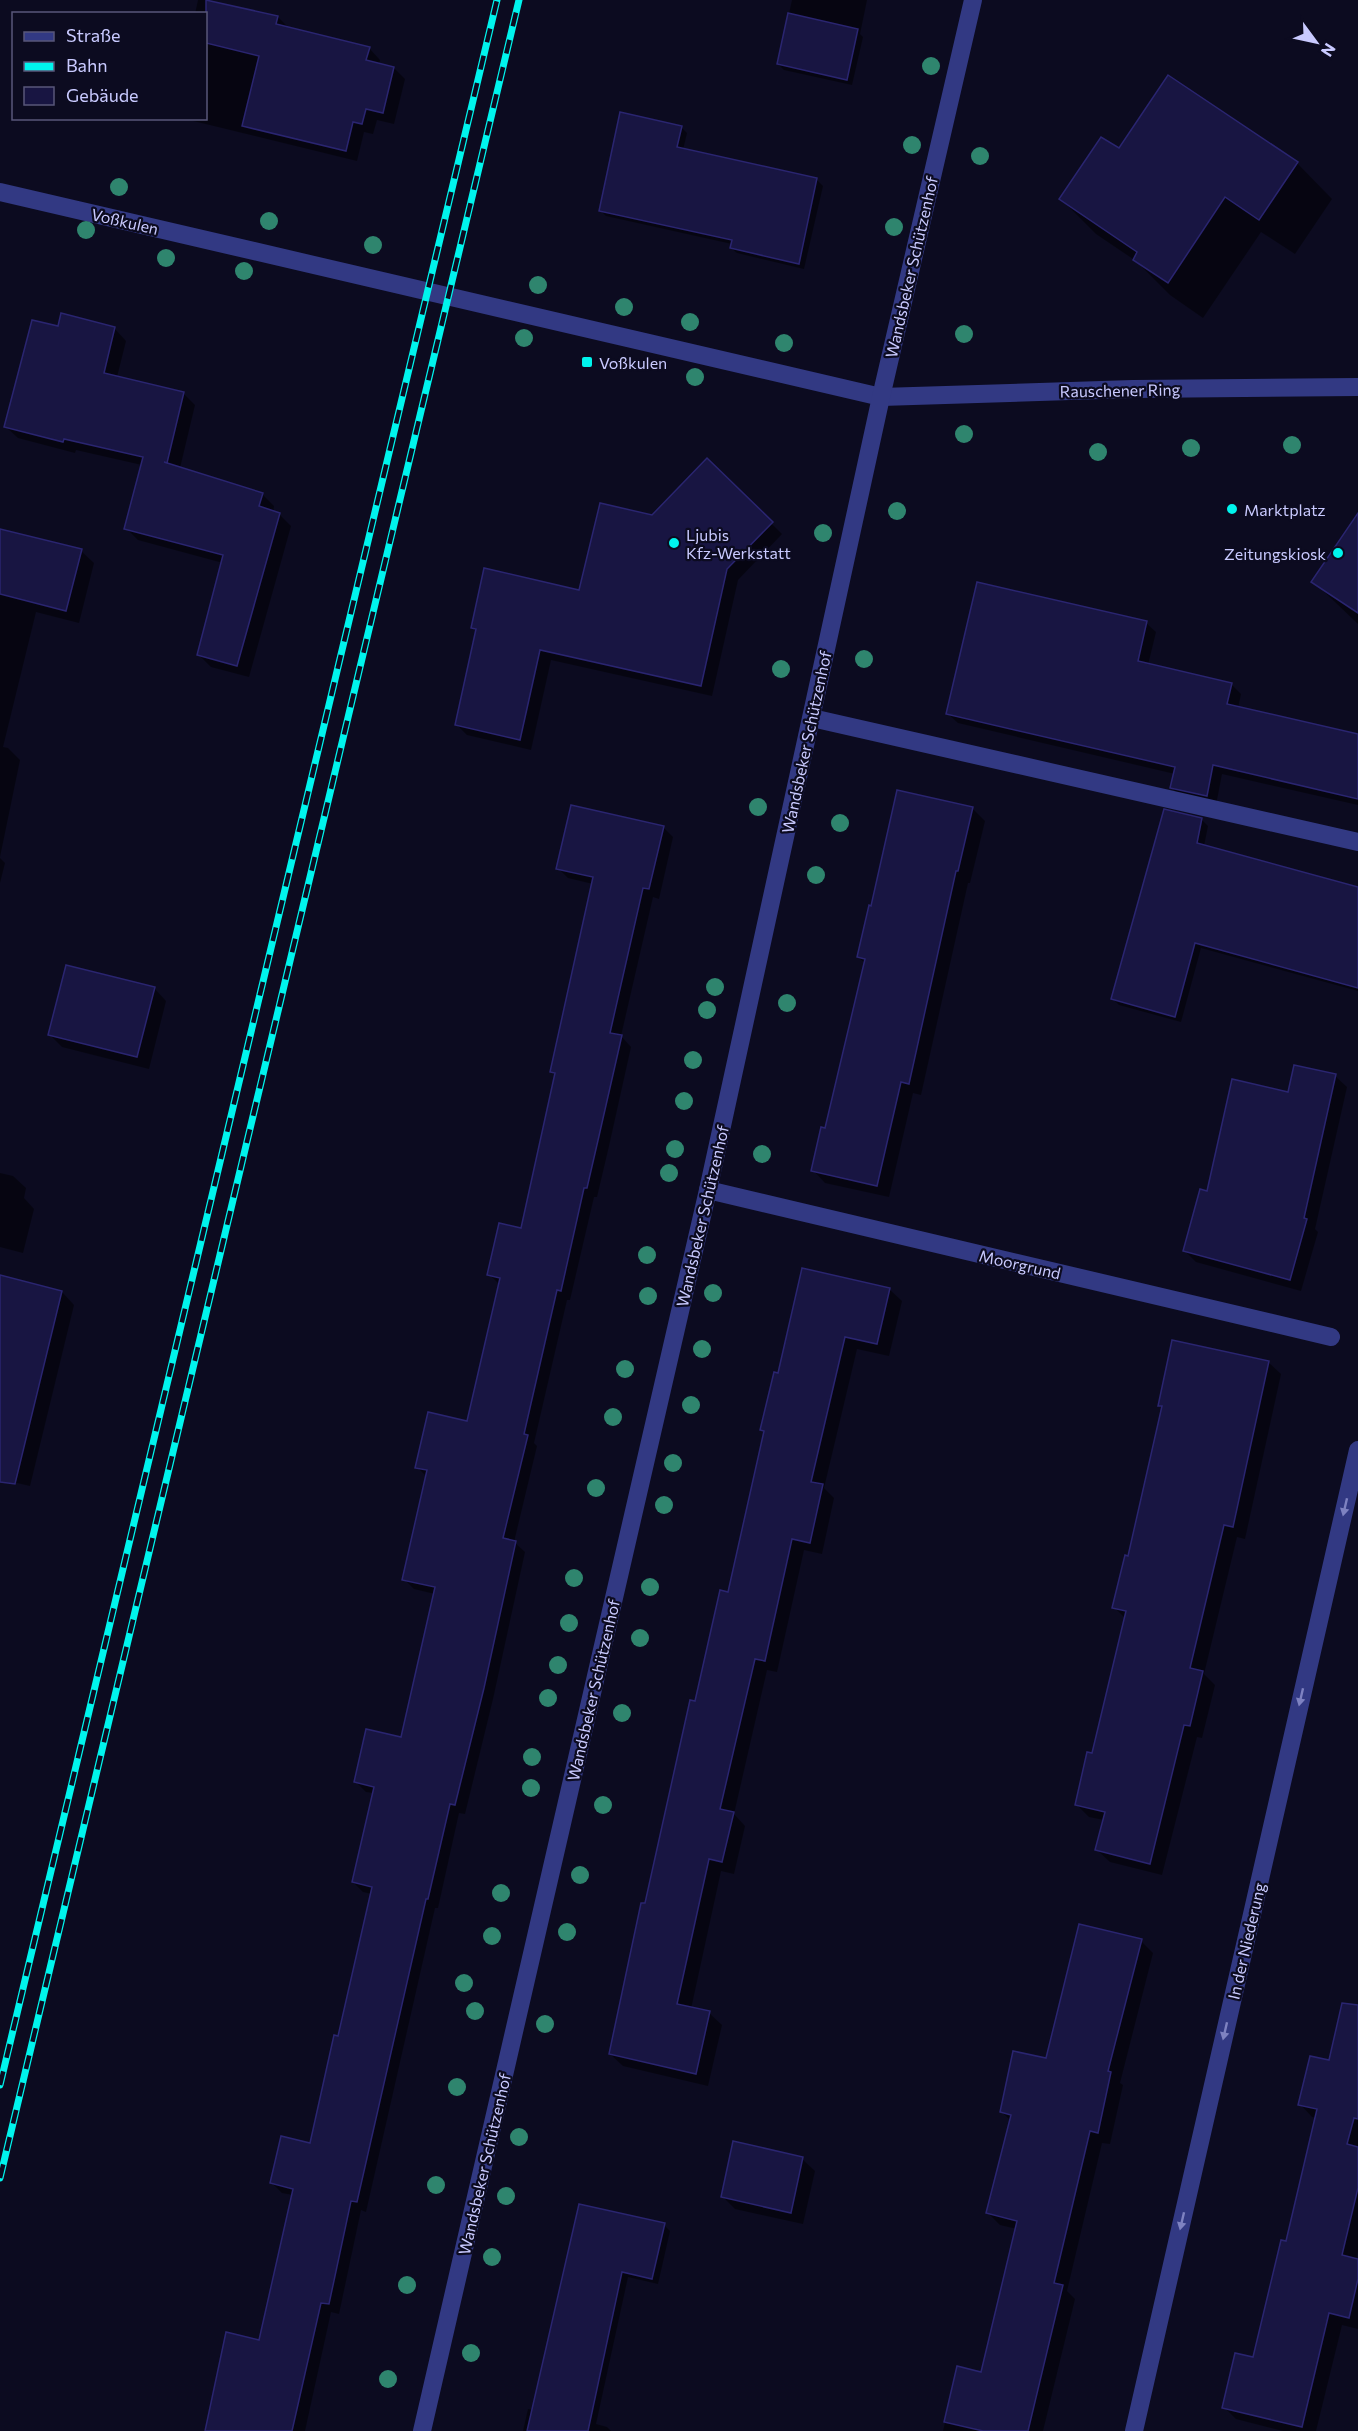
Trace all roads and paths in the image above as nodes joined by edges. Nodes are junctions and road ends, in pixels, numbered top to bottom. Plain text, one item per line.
1 (973, 0) edge
2 (0, 192) edge
3 (1358, 387) edge
4 (881, 397) junction
5 (812, 718) junction
6 (1358, 842) edge
7 (708, 1190) junction
8 (1331, 1337) dead end
9 (1358, 1450) edge
10 (422, 2431) edge
11 (1134, 2431) edge

1 - 4 street, Wandsbeker Schützenhof
2 - 4 street, Voßkulen
3 - 4 street, Rauschener Ring
4 - 5 street, Wandsbeker Schützenhof
5 - 6 street
5 - 7 street, Wandsbeker Schützenhof
7 - 8 street, Moorgrund
7 - 10 street, Wandsbeker Schützenhof
9 -> 11 street, In der Niederung

